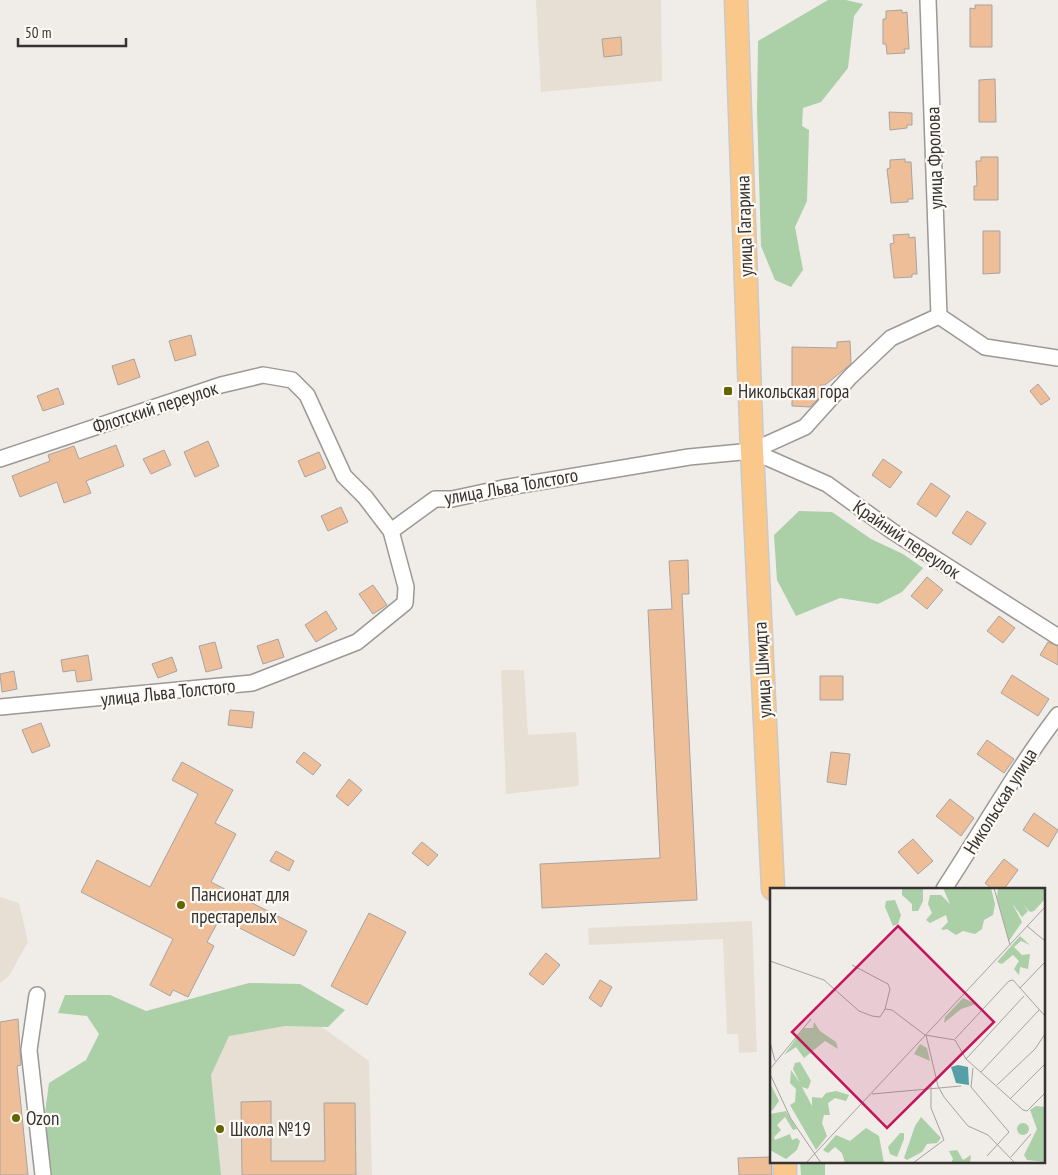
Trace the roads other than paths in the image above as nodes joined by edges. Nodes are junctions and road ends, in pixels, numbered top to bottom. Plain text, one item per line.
1 (736, 0) edge
2 (928, 0) edge
3 (939, 316) junction
4 (1058, 358) edge
5 (752, 451) junction
6 (0, 459) edge
7 (391, 531) junction
8 (1058, 637) edge
9 (0, 707) edge
10 (1058, 715) edge
11 (773, 888) edge
12 (945, 888) edge
13 (37, 995) dead end
14 (785, 1162) edge
15 (43, 1175) edge
16 (785, 1175) edge

1 - 5 main road, улица Гагарина
2 - 3 street, улица Фролова
3 - 4 street
3 - 5 street
5 - 7 street, улица Льва Толстого
5 - 8 street, Крайний переулок
5 - 11 main road, улица Шмидта
6 - 7 street, Флотский переулок
7 - 9 street, улица Льва Толстого
10 - 12 street, Никольская улица
13 - 15 street
14 - 16 main road

